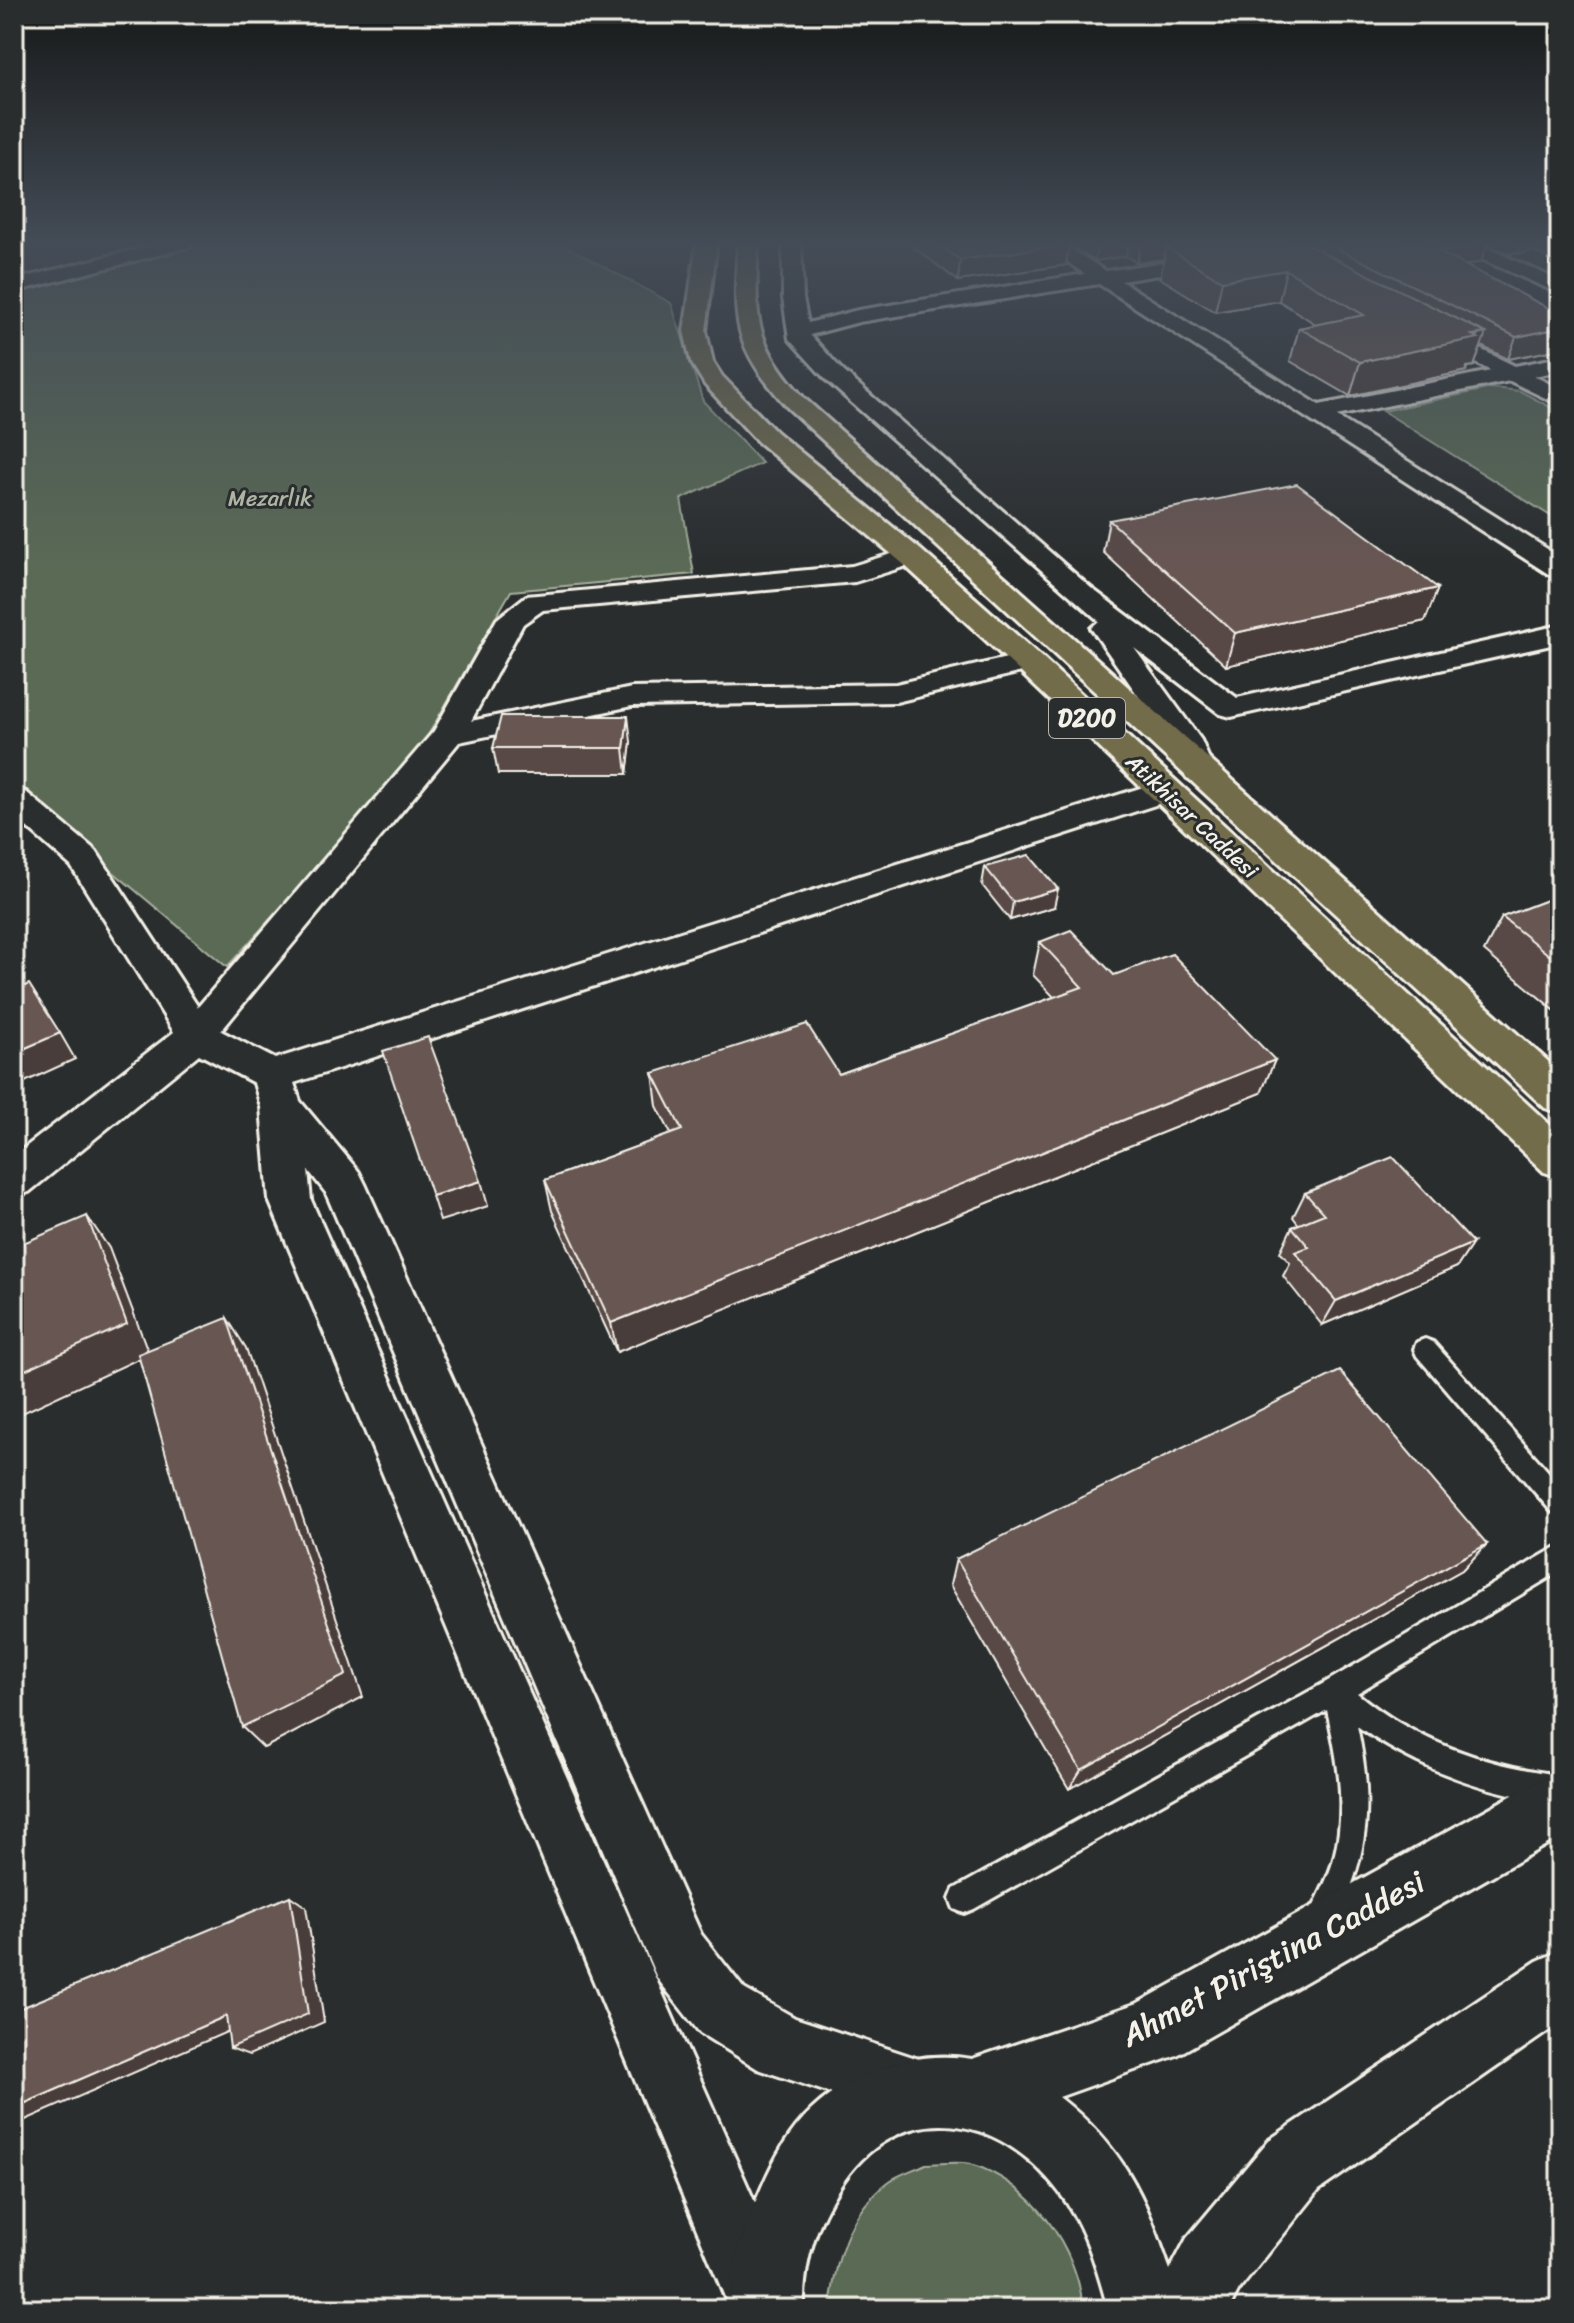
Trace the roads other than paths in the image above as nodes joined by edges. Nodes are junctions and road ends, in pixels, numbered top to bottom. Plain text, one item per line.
1 (699, 350) edge
2 (754, 350) edge
3 (811, 350) edge
4 (1225, 350) edge
5 (1245, 350) edge
6 (1468, 350) edge
7 (1560, 364) edge
8 (1512, 373) junction
9 (1560, 398) edge
10 (1342, 407) junction
11 (1316, 413) junction
12 (1560, 545) edge
13 (911, 556) junction
14 (1560, 569) edge
15 (1081, 594) junction
16 (1560, 634) edge
17 (1028, 662) junction
18 (448, 735) junction
19 (1198, 771) junction
20 (1165, 791) junction
21 (14, 799) edge
22 (196, 1035) junction
23 (277, 1091) junction
24 (1560, 1097) edge
25 (1556, 1157) edge
26 (14, 1180) edge
27 (1425, 1349) dead end
28 (1560, 1503) edge
29 (1560, 1557) edge
30 (1335, 1691) junction
31 (1560, 1789) edge
32 (1560, 1803) edge
33 (964, 1899) dead end
34 (1309, 1944) junction
35 (1560, 1984) edge
36 (946, 2090) junction
37 (766, 2309) edge
38 (1145, 2309) edge
39 (1190, 2309) edge

1 - 13 highway, Atikhisar Caddesi / D200
2 - 19 highway, Atikhisar Caddesi / D200
3 - 15 street
4 - 11 street
5 - 10 street
6 - 8 street
7 - 8 street
8 - 9 street
8 - 10 street
10 - 11 street
10 - 12 street
11 - 14 street
13 - 17 highway, Atikhisar Caddesi / D200
13 - 18 street
15 - 16 street
15 - 19 street
17 - 18 street
17 - 20 highway, Atikhisar Caddesi / D200
18 - 22 street
19 - 24 highway, Atikhisar Caddesi / D200
20 - 23 street
20 - 25 highway, Atikhisar Caddesi / D200
21 - 22 street
22 - 23 street
22 - 26 street
23 - 36 street
23 - 37 street
27 - 28 lane
29 - 30 lane
30 - 31 lane
30 - 33 lane
30 - 34 lane
32 - 34 street, Ahmet Piriştina Caddesi
34 - 36 street, Ahmet Piriştina Caddesi
35 - 39 street
36 - 37 street, Ahmet Piriştina Caddesi
36 - 38 street

